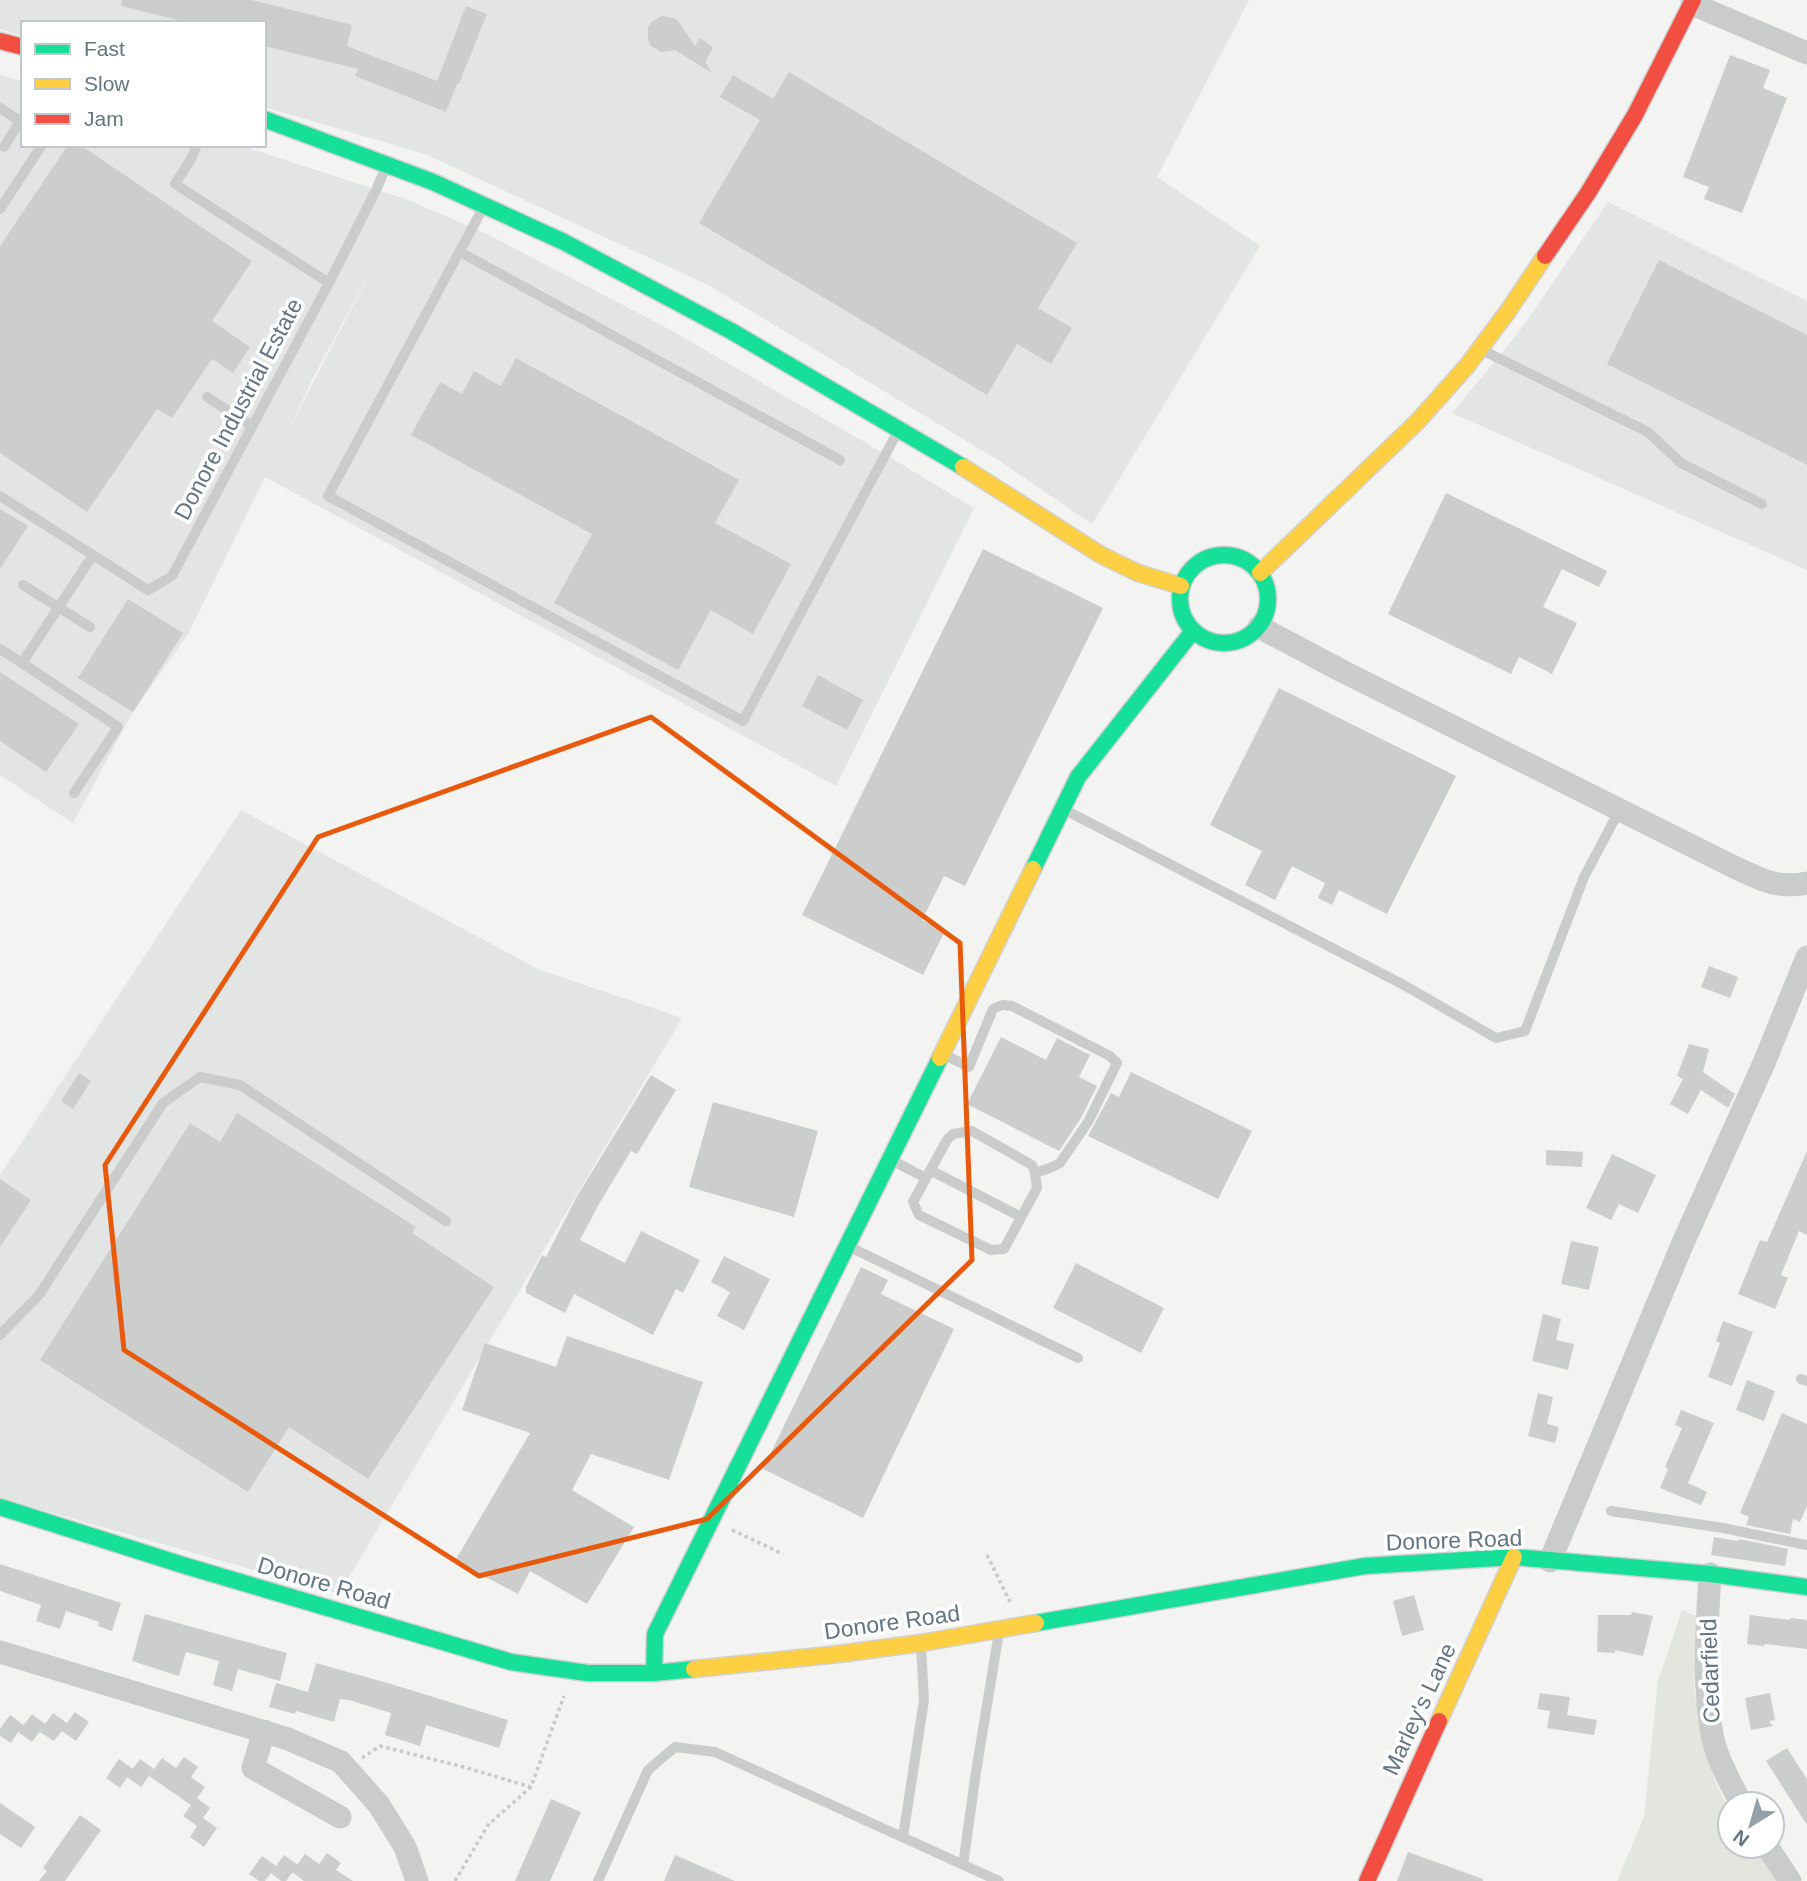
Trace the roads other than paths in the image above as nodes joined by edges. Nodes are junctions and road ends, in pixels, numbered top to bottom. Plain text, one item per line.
1 (1692, 2) edge
2 (0, 41) edge
3 (21, 46) edge
4 (1807, 53) edge
5 (0, 108) edge
6 (21, 119) edge
7 (266, 120) edge
8 (21, 122) edge
9 (4, 147) dead end
10 (41, 147) edge
11 (196, 147) edge
12 (387, 164) junction
13 (485, 205) junction
14 (0, 207) edge
15 (460, 252) junction
16 (329, 283) junction
17 (1480, 349) junction
18 (207, 397) dead end
19 (252, 426) junction
20 (899, 430) junction
21 (841, 460) dead end
22 (0, 496) edge
23 (1762, 504) dead end
24 (93, 555) junction
25 (1259, 573) junction
26 (23, 585) dead end
27 (1181, 586) junction
28 (59, 607) junction
29 (90, 626) dead end
30 (1259, 626) junction
31 (1193, 631) junction
32 (0, 649) edge
33 (22, 663) junction
34 (74, 793) dead end
35 (1062, 809) junction
36 (1619, 811) junction
37 (1807, 883) edge
38 (1807, 957) edge
39 (943, 1054) junction
40 (891, 1160) junction
41 (1035, 1173) junction
42 (928, 1174) junction
43 (1021, 1217) junction
44 (446, 1221) dead end
45 (848, 1246) junction
46 (0, 1335) edge
47 (1078, 1358) dead end
48 (0, 1507) edge
49 (1611, 1511) dead end
50 (1807, 1545) edge
51 (1514, 1557) junction
52 (1550, 1561) junction
53 (1710, 1574) junction
54 (1807, 1587) edge
55 (1000, 1629) junction
56 (921, 1643) junction
57 (0, 1652) edge
58 (654, 1673) junction
59 (264, 1731) junction
60 (1734, 1790) edge
61 (340, 1817) dead end
62 (903, 1838) junction
63 (1776, 1860) edge
64 (962, 1865) junction
65 (417, 1881) edge
66 (598, 1881) edge
67 (999, 1881) edge
68 (1367, 1881) edge
69 (1790, 1881) edge

1 - 4 street
1 - 17 street
2 - 3 street
5 - 6 lane
7 - 12 street
8 - 9 lane
10 - 14 lane
11 - 16 lane, Donore Industrial Estate
12 - 13 street
12 - 16 lane
13 - 15 lane
13 - 20 street
15 - 20 lane
15 - 21 lane
16 - 19 lane, Donore Industrial Estate
17 - 23 lane
17 - 25 street
18 - 19 lane
19 - 24 lane, Donore Industrial Estate
20 - 27 street
22 - 24 lane, Donore Industrial Estate
24 - 28 lane
25 - 27 street
25 - 30 street
26 - 28 lane
27 - 31 street
28 - 29 lane
28 - 33 lane
30 - 31 street
30 - 36 street
31 - 35 street
32 - 33 lane
33 - 34 lane
35 - 36 lane
35 - 39 street
36 - 37 street
38 - 52 street
39 - 40 street
39 - 41 lane
40 - 42 lane
40 - 45 street
41 - 42 lane
41 - 43 lane
42 - 43 lane
42 - 43 lane
44 - 46 lane
45 - 47 lane
45 - 58 street
48 - 58 street, Donore Road
49 - 50 lane
51 - 52 street, Donore Road
51 - 55 street, Donore Road
51 - 68 street, Marley's Lane
52 - 53 street, Donore Road
53 - 54 street, Donore Road
53 - 60 street, Cedarfield
55 - 56 street, Donore Road
55 - 64 lane
56 - 58 street, Donore Road
56 - 62 lane
57 - 59 street
59 - 61 street
59 - 65 street
62 - 64 lane
62 - 66 lane
63 - 69 street
64 - 67 lane

